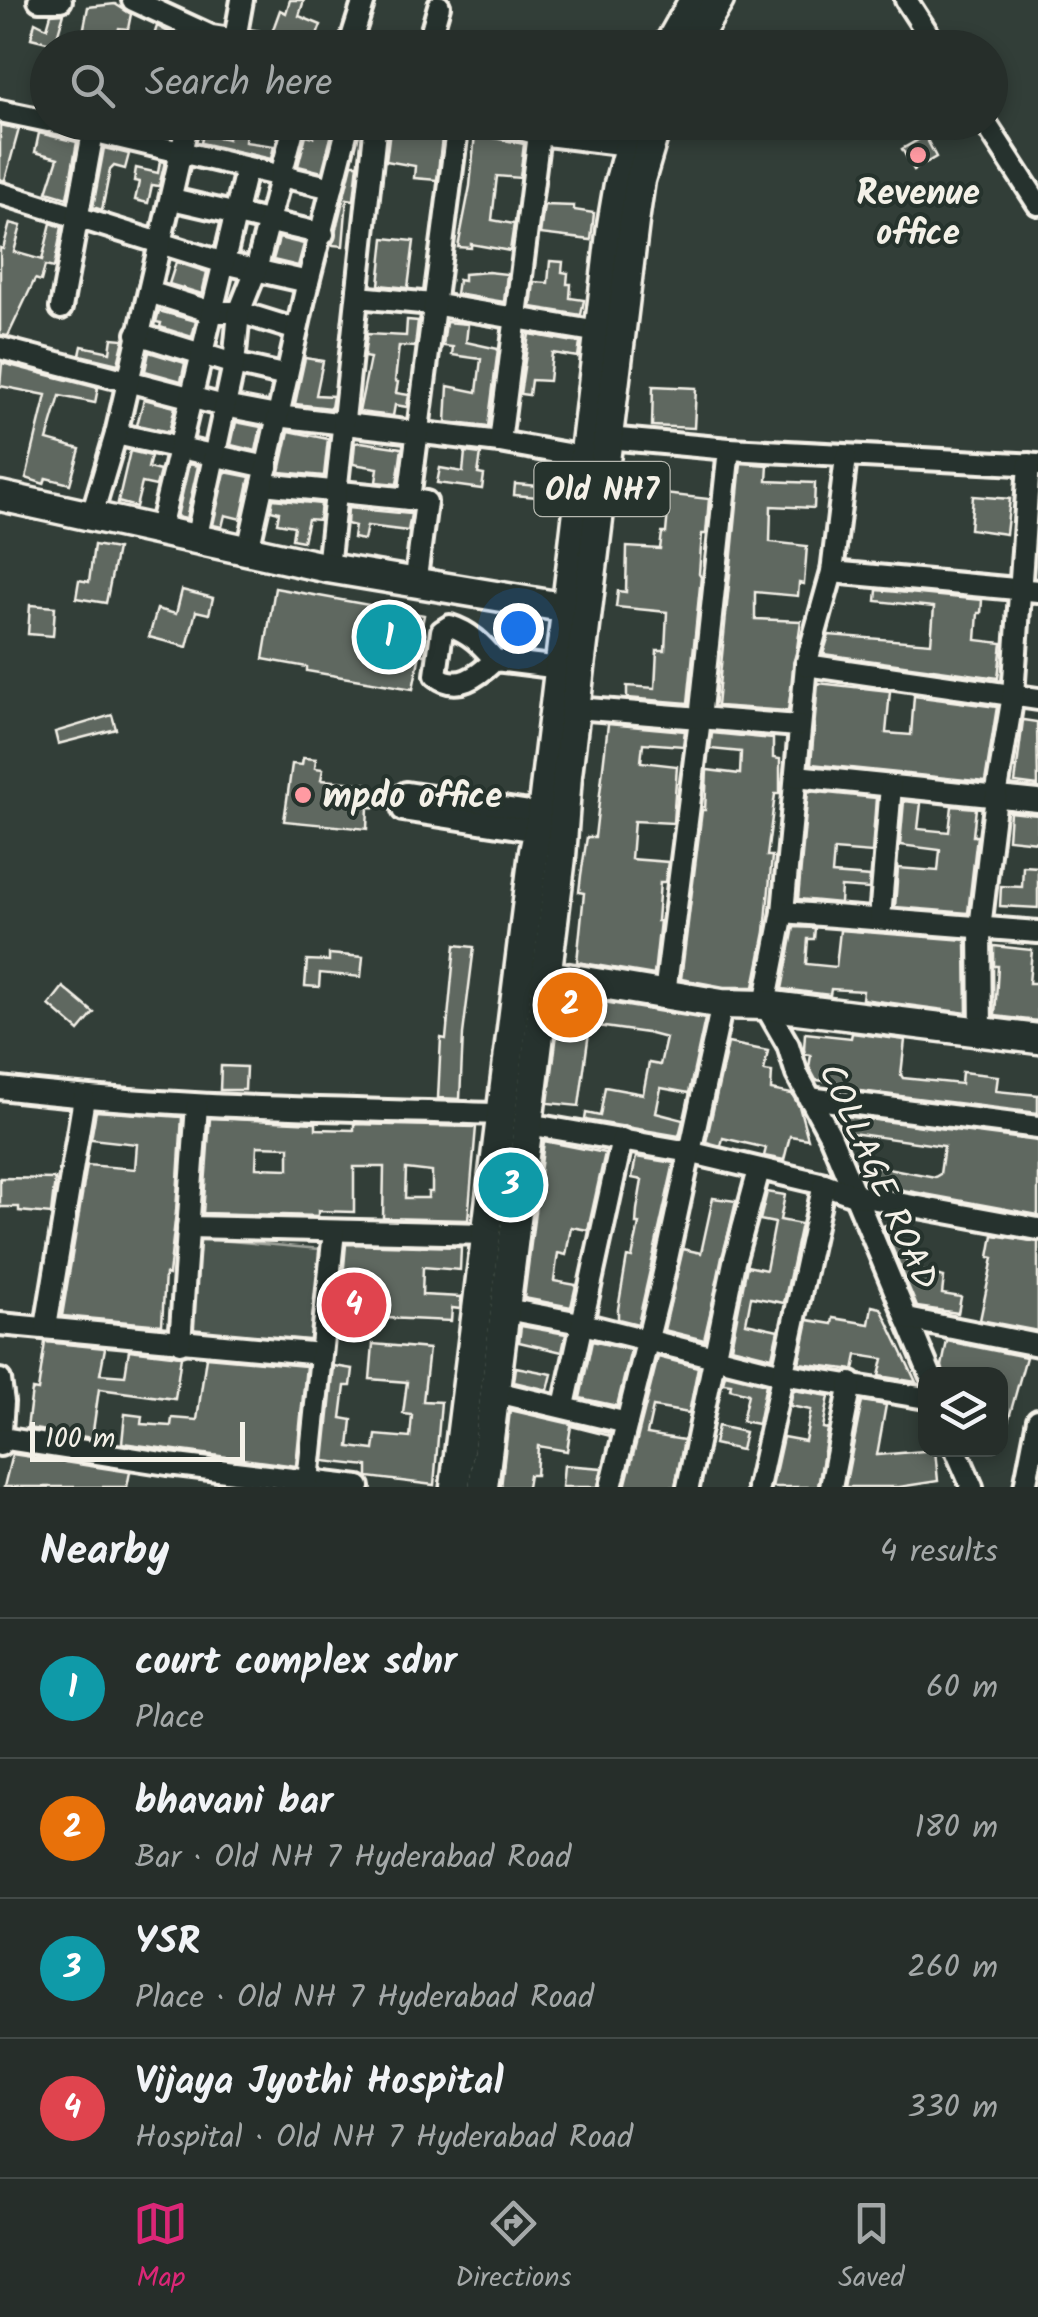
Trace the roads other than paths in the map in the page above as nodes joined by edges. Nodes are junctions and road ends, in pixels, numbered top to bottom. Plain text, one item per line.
1 (39, 0) edge
2 (62, 0) edge
3 (133, 0) edge
4 (242, 0) edge
5 (364, 0) edge
6 (694, 0) edge
7 (719, 0) edge
8 (906, 0) edge
9 (435, 2) edge
10 (198, 30) edge
11 (237, 30) edge
12 (355, 30) edge
13 (430, 30) edge
14 (676, 30) edge
15 (701, 30) edge
16 (925, 30) edge
17 (0, 111) edge
18 (30, 117) edge
19 (91, 140) edge
20 (131, 140) edge
21 (186, 140) edge
22 (286, 140) edge
23 (344, 140) edge
24 (374, 140) edge
25 (455, 140) edge
26 (539, 140) edge
27 (631, 140) edge
28 (652, 140) edge
29 (997, 140) edge
30 (184, 151) junction
31 (246, 170) junction
32 (281, 177) junction
33 (332, 188) junction
34 (0, 194) edge
35 (172, 199) junction
36 (1038, 204) edge
37 (236, 213) junction
38 (75, 218) junction
39 (269, 221) junction
40 (323, 234) junction
41 (161, 244) junction
42 (224, 262) junction
43 (256, 270) junction
44 (308, 282) junction
45 (149, 292) junction
46 (358, 297) junction
47 (432, 304) junction
48 (61, 308) dead end
49 (212, 312) junction
50 (239, 312) junction
51 (516, 320) junction
52 (297, 330) junction
53 (599, 332) junction
54 (137, 334) junction
55 (0, 348) edge
56 (202, 353) junction
57 (234, 364) junction
58 (287, 376) junction
59 (128, 382) junction
60 (190, 398) junction
61 (224, 406) junction
62 (278, 416) junction
63 (344, 424) junction
64 (420, 431) junction
65 (116, 434) junction
66 (608, 438) junction
67 (500, 442) junction
68 (179, 448) junction
69 (729, 449) junction
70 (214, 456) junction
71 (846, 457) junction
72 (584, 458) junction
73 (1034, 464) edge
74 (265, 475) junction
75 (336, 490) junction
76 (0, 496) edge
77 (410, 499) junction
78 (92, 515) junction
79 (159, 532) junction
80 (196, 540) junction
81 (248, 550) junction
82 (328, 568) junction
83 (832, 572) junction
84 (415, 585) junction
85 (1029, 591) edge
86 (577, 609) junction
87 (495, 660) dead end
88 (806, 665) junction
89 (560, 668) junction
90 (1014, 696) junction
91 (1038, 699) edge
92 (576, 708) junction
93 (700, 719) junction
94 (798, 726) junction
95 (796, 776) junction
96 (891, 786) junction
97 (996, 797) junction
98 (1038, 800) edge
99 (404, 802) dead end
100 (540, 823) junction
101 (783, 912) junction
102 (880, 918) junction
103 (980, 928) junction
104 (1038, 932) edge
105 (533, 972) junction
106 (665, 994) junction
107 (722, 1004) junction
108 (765, 1005) junction
109 (981, 1035) junction
110 (1038, 1040) edge
111 (0, 1088) edge
112 (84, 1098) junction
113 (809, 1098) junction
114 (197, 1104) junction
115 (501, 1114) junction
116 (528, 1124) junction
117 (1038, 1127) edge
118 (622, 1139) junction
119 (687, 1152) junction
120 (759, 1170) junction
121 (824, 1184) junction
122 (854, 1195) junction
123 (188, 1227) junction
124 (1038, 1229) edge
125 (334, 1231) junction
126 (486, 1234) junction
127 (506, 1309) junction
128 (907, 1319) junction
129 (0, 1324) edge
130 (583, 1325) junction
131 (46, 1327) junction
132 (647, 1340) junction
133 (180, 1342) junction
134 (1038, 1345) edge
135 (322, 1354) junction
136 (714, 1356) junction
137 (927, 1367) edge
138 (782, 1374) junction
139 (0, 1380) edge
140 (851, 1383) junction
141 (496, 1392) junction
142 (918, 1396) edge
143 (564, 1406) junction
144 (1038, 1420) edge
145 (0, 1422) edge
146 (626, 1423) junction
147 (0, 1441) edge
148 (959, 1457) edge
149 (1035, 1462) edge
150 (308, 1481) junction
151 (359, 1487) edge
152 (456, 1487) edge
153 (483, 1487) edge
154 (611, 1487) edge
155 (688, 1487) edge
156 (758, 1487) edge
157 (831, 1487) edge
158 (972, 1487) edge
159 (1025, 1487) edge

1 - 2 street
3 - 10 street
4 - 11 street
5 - 12 street
6 - 14 main road
7 - 15 main road
8 - 16 street
9 - 13 street
17 - 18 street
19 - 38 street
20 - 30 street
21 - 30 street
22 - 32 street
23 - 33 street
24 - 46 street
25 - 47 street
26 - 51 street
27 - 53 main road, Old NH7
28 - 66 main road, Old NH7
29 - 36 street
30 - 31 street
30 - 35 street
31 - 32 street
31 - 37 street
32 - 33 street
32 - 39 street
33 - 40 street
34 - 38 street
35 - 37 street
35 - 41 street
37 - 39 street
37 - 42 street
38 - 41 street
38 - 48 street
39 - 40 street
39 - 43 street
40 - 44 street
41 - 42 street
41 - 45 street
42 - 43 street
42 - 49 street
43 - 44 street
43 - 50 street
44 - 52 street
45 - 49 street
45 - 54 street
46 - 47 street
46 - 63 street
47 - 51 street
47 - 64 street
49 - 50 street
49 - 56 street
50 - 52 street
50 - 57 street
51 - 53 street
51 - 67 street
52 - 58 street
53 - 72 main road, Old NH7
54 - 56 street
54 - 59 street
55 - 59 street
56 - 57 street
56 - 60 street
57 - 58 street
57 - 61 street
58 - 62 street
59 - 60 street
59 - 65 street
60 - 61 street
60 - 68 street
61 - 62 street
61 - 70 street
62 - 63 street
62 - 74 street
63 - 64 street
63 - 75 street
64 - 67 street
64 - 77 street
65 - 68 street
65 - 78 street
66 - 69 street
66 - 86 main road, Old NH7
67 - 72 street
68 - 70 street
68 - 79 street
69 - 71 street
69 - 93 street
70 - 74 street
70 - 80 street
71 - 73 street
71 - 83 street
72 - 86 main road, Old NH7
73 - 85 street
74 - 75 street
74 - 81 street
75 - 77 street
75 - 82 street
76 - 78 main road
77 - 84 street
78 - 79 main road
79 - 80 main road
80 - 81 main road
81 - 82 main road
82 - 84 main road
83 - 85 street
83 - 88 street
84 - 86 main road
85 - 90 street
86 - 89 main road, Old NH7
86 - 92 main road, Old NH7
87 - 89 street
88 - 90 street
88 - 94 street
89 - 100 main road, Old NH7
90 - 91 street
90 - 97 street
92 - 93 street
92 - 105 main road, Old NH7
93 - 94 street
93 - 106 street
94 - 95 street
95 - 96 street
95 - 101 street
96 - 97 street
96 - 102 street
97 - 98 street
97 - 103 street
99 - 100 street
100 - 105 main road, Old NH7
101 - 102 street
101 - 108 street
102 - 103 street
103 - 104 street
103 - 109 street
105 - 106 main road
105 - 115 main road, Old NH7
105 - 116 main road, Old NH7
106 - 107 main road
107 - 108 main road
107 - 119 street
108 - 109 main road
108 - 113 street, COLLAGE ROAD
109 - 110 main road
111 - 112 street
112 - 114 street
112 - 131 street
113 - 117 street
113 - 122 street, COLLAGE ROAD
114 - 115 street
114 - 123 street
115 - 126 main road, Old NH7
116 - 118 street
116 - 127 main road, Old NH7
118 - 119 street
118 - 130 street
119 - 120 street
119 - 132 street
120 - 121 street
120 - 136 street
121 - 122 street
121 - 138 street
122 - 124 street
122 - 128 street, COLLAGE ROAD
123 - 125 street
123 - 133 street
125 - 126 street
125 - 135 street
126 - 152 main road, Old NH7
127 - 130 street
127 - 141 main road, Old NH7
128 - 134 street
128 - 137 street, COLLAGE ROAD
129 - 131 street
130 - 132 street
130 - 143 street
131 - 133 street
132 - 136 street
132 - 146 street
133 - 135 street
135 - 150 street
136 - 138 street
136 - 155 street
138 - 140 street
138 - 156 street
139 - 145 street
140 - 142 street
140 - 157 street
141 - 143 street
141 - 153 main road, Old NH7
143 - 146 street
144 - 149 street
145 - 147 street
146 - 154 street
147 - 150 street
148 - 158 street
149 - 159 street
150 - 151 street

